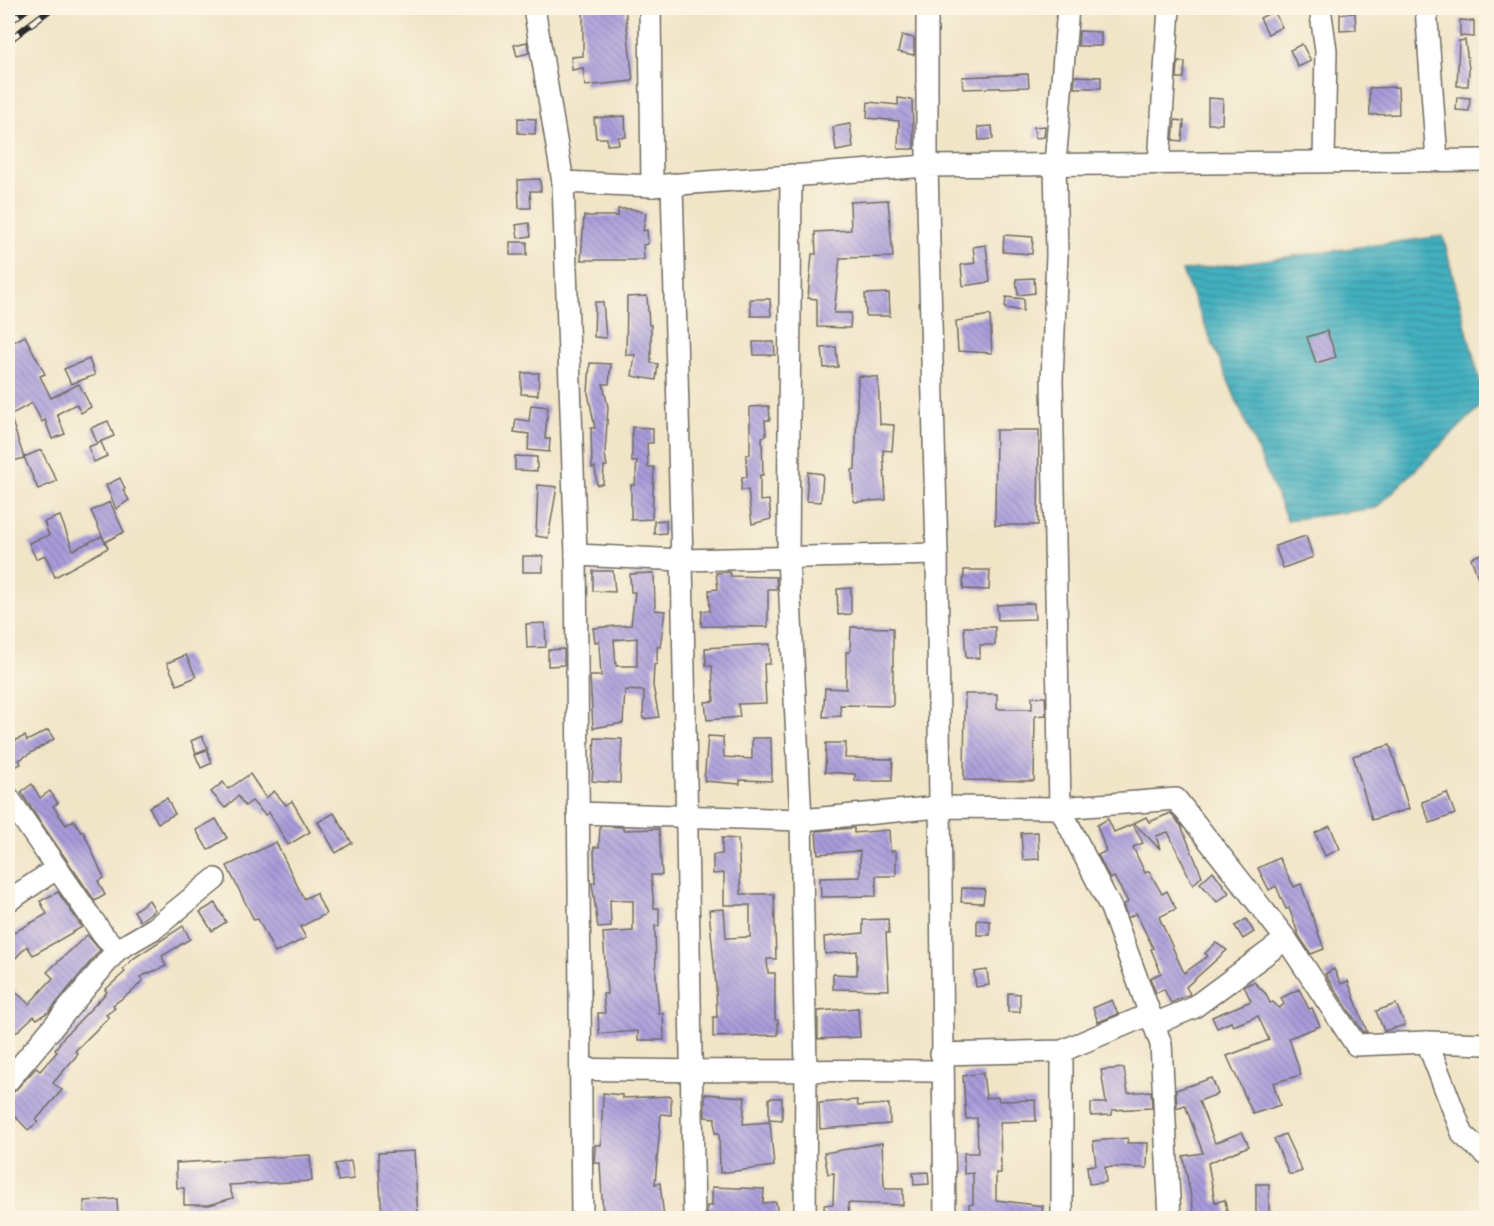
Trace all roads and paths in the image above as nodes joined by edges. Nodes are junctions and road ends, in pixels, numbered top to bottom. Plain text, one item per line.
1 (534, 8) edge
2 (650, 8) edge
3 (927, 8) edge
4 (1068, 8) edge
5 (1169, 8) edge
6 (1320, 8) edge
7 (1426, 8) edge
8 (1437, 160) junction
9 (1486, 160) edge
10 (1324, 161) junction
11 (1159, 163) junction
12 (1055, 164) junction
13 (927, 166) junction
14 (791, 175) junction
15 (563, 182) junction
16 (662, 185) junction
17 (937, 554) junction
18 (576, 555) junction
19 (788, 558) junction
20 (682, 560) junction
21 (8, 797) edge
22 (939, 807) junction
23 (1060, 808) junction
24 (578, 813) junction
25 (686, 817) junction
26 (801, 820) junction
27 (56, 869) junction
28 (215, 879) dead end
29 (8, 900) edge
30 (1286, 939) junction
31 (117, 950) junction
32 (1152, 1019) junction
33 (1427, 1042) junction
34 (1486, 1044) edge
35 (1062, 1051) junction
36 (941, 1063) junction
37 (806, 1068) junction
38 (582, 1069) junction
39 (691, 1073) junction
40 (8, 1082) edge
41 (1486, 1155) edge
42 (582, 1218) edge
43 (694, 1218) edge
44 (805, 1218) edge
45 (945, 1218) edge
46 (1062, 1218) edge
47 (1170, 1218) edge

1 - 15 street
2 - 16 street
3 - 13 street
4 - 12 street
5 - 11 street
6 - 10 street
7 - 8 street
8 - 9 street
8 - 10 street
10 - 11 street
11 - 12 street
12 - 13 street
12 - 23 street
13 - 14 street
13 - 17 street
14 - 16 street
14 - 19 street
15 - 16 street
15 - 18 street
16 - 20 street
17 - 19 street
17 - 22 street
18 - 20 street
18 - 24 street
19 - 20 street
19 - 26 street
20 - 25 street
21 - 27 street
22 - 23 street
22 - 26 street
22 - 36 street
23 - 30 street
23 - 32 street
24 - 25 street
24 - 38 street
25 - 26 street
25 - 39 street
26 - 37 street
27 - 29 street
27 - 31 street
28 - 31 street
30 - 32 street
30 - 33 street
31 - 40 street
32 - 35 street
32 - 47 street
33 - 34 street
33 - 41 street
35 - 36 street
35 - 46 street
36 - 37 street
36 - 45 street
37 - 39 street
37 - 44 street
38 - 39 street
38 - 42 street
39 - 43 street

